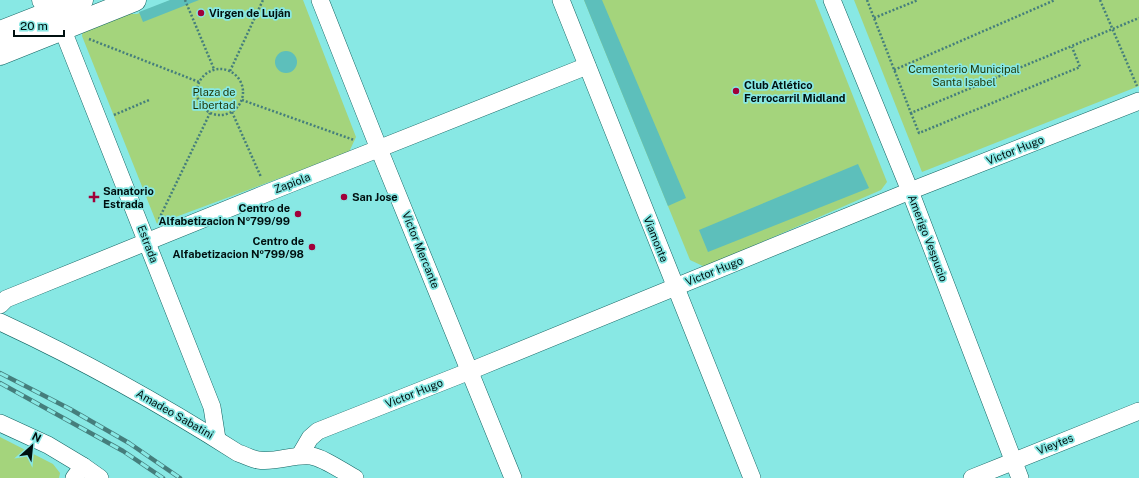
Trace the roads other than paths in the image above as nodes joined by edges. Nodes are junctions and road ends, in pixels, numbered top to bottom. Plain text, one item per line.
1 (82, 0) edge
2 (135, 0) edge
3 (320, 0) edge
4 (561, 0) edge
5 (832, 0) edge
6 (53, 13) edge
7 (0, 32) edge
8 (0, 54) edge
9 (587, 66) junction
10 (1139, 101) edge
11 (379, 149) junction
12 (910, 191) junction
13 (148, 242) junction
14 (675, 287) junction
15 (0, 304) edge
16 (0, 322) edge
17 (470, 371) junction
18 (1139, 411) edge
19 (0, 423) edge
20 (217, 439) junction
21 (300, 455) junction
22 (1014, 461) junction
23 (79, 472) edge
24 (100, 478) edge
25 (355, 478) edge
26 (513, 478) edge
27 (752, 478) edge
28 (972, 478) edge
29 (1020, 478) edge

1 - 6 main road
2 - 6 main road
3 - 11 street, Victor Mercante
4 - 9 street, Viamonte
5 - 12 street, Amerigo Vespucio
6 - 7 main road
6 - 8 main road
6 - 13 street, Estrada
9 - 11 street, Zapiola
9 - 14 street, Viamonte
10 - 12 street, Victor Hugo
11 - 13 street, Zapiola
11 - 17 street, Victor Mercante
12 - 14 street, Victor Hugo
12 - 22 street, Amerigo Vespucio
13 - 15 street, Zapiola
13 - 20 street, Estrada
14 - 17 street, Victor Hugo
14 - 27 street, Viamonte
16 - 20 street, Amadeo Sabatini
17 - 21 street, Victor Hugo
17 - 26 street, Victor Mercante
18 - 22 street, Vieytes
19 - 23 street
20 - 21 street, Amadeo Sabatini
21 - 25 street, Amadeo Sabatini
22 - 28 street, Vieytes
22 - 29 street, Amerigo Vespucio
23 - 24 street

